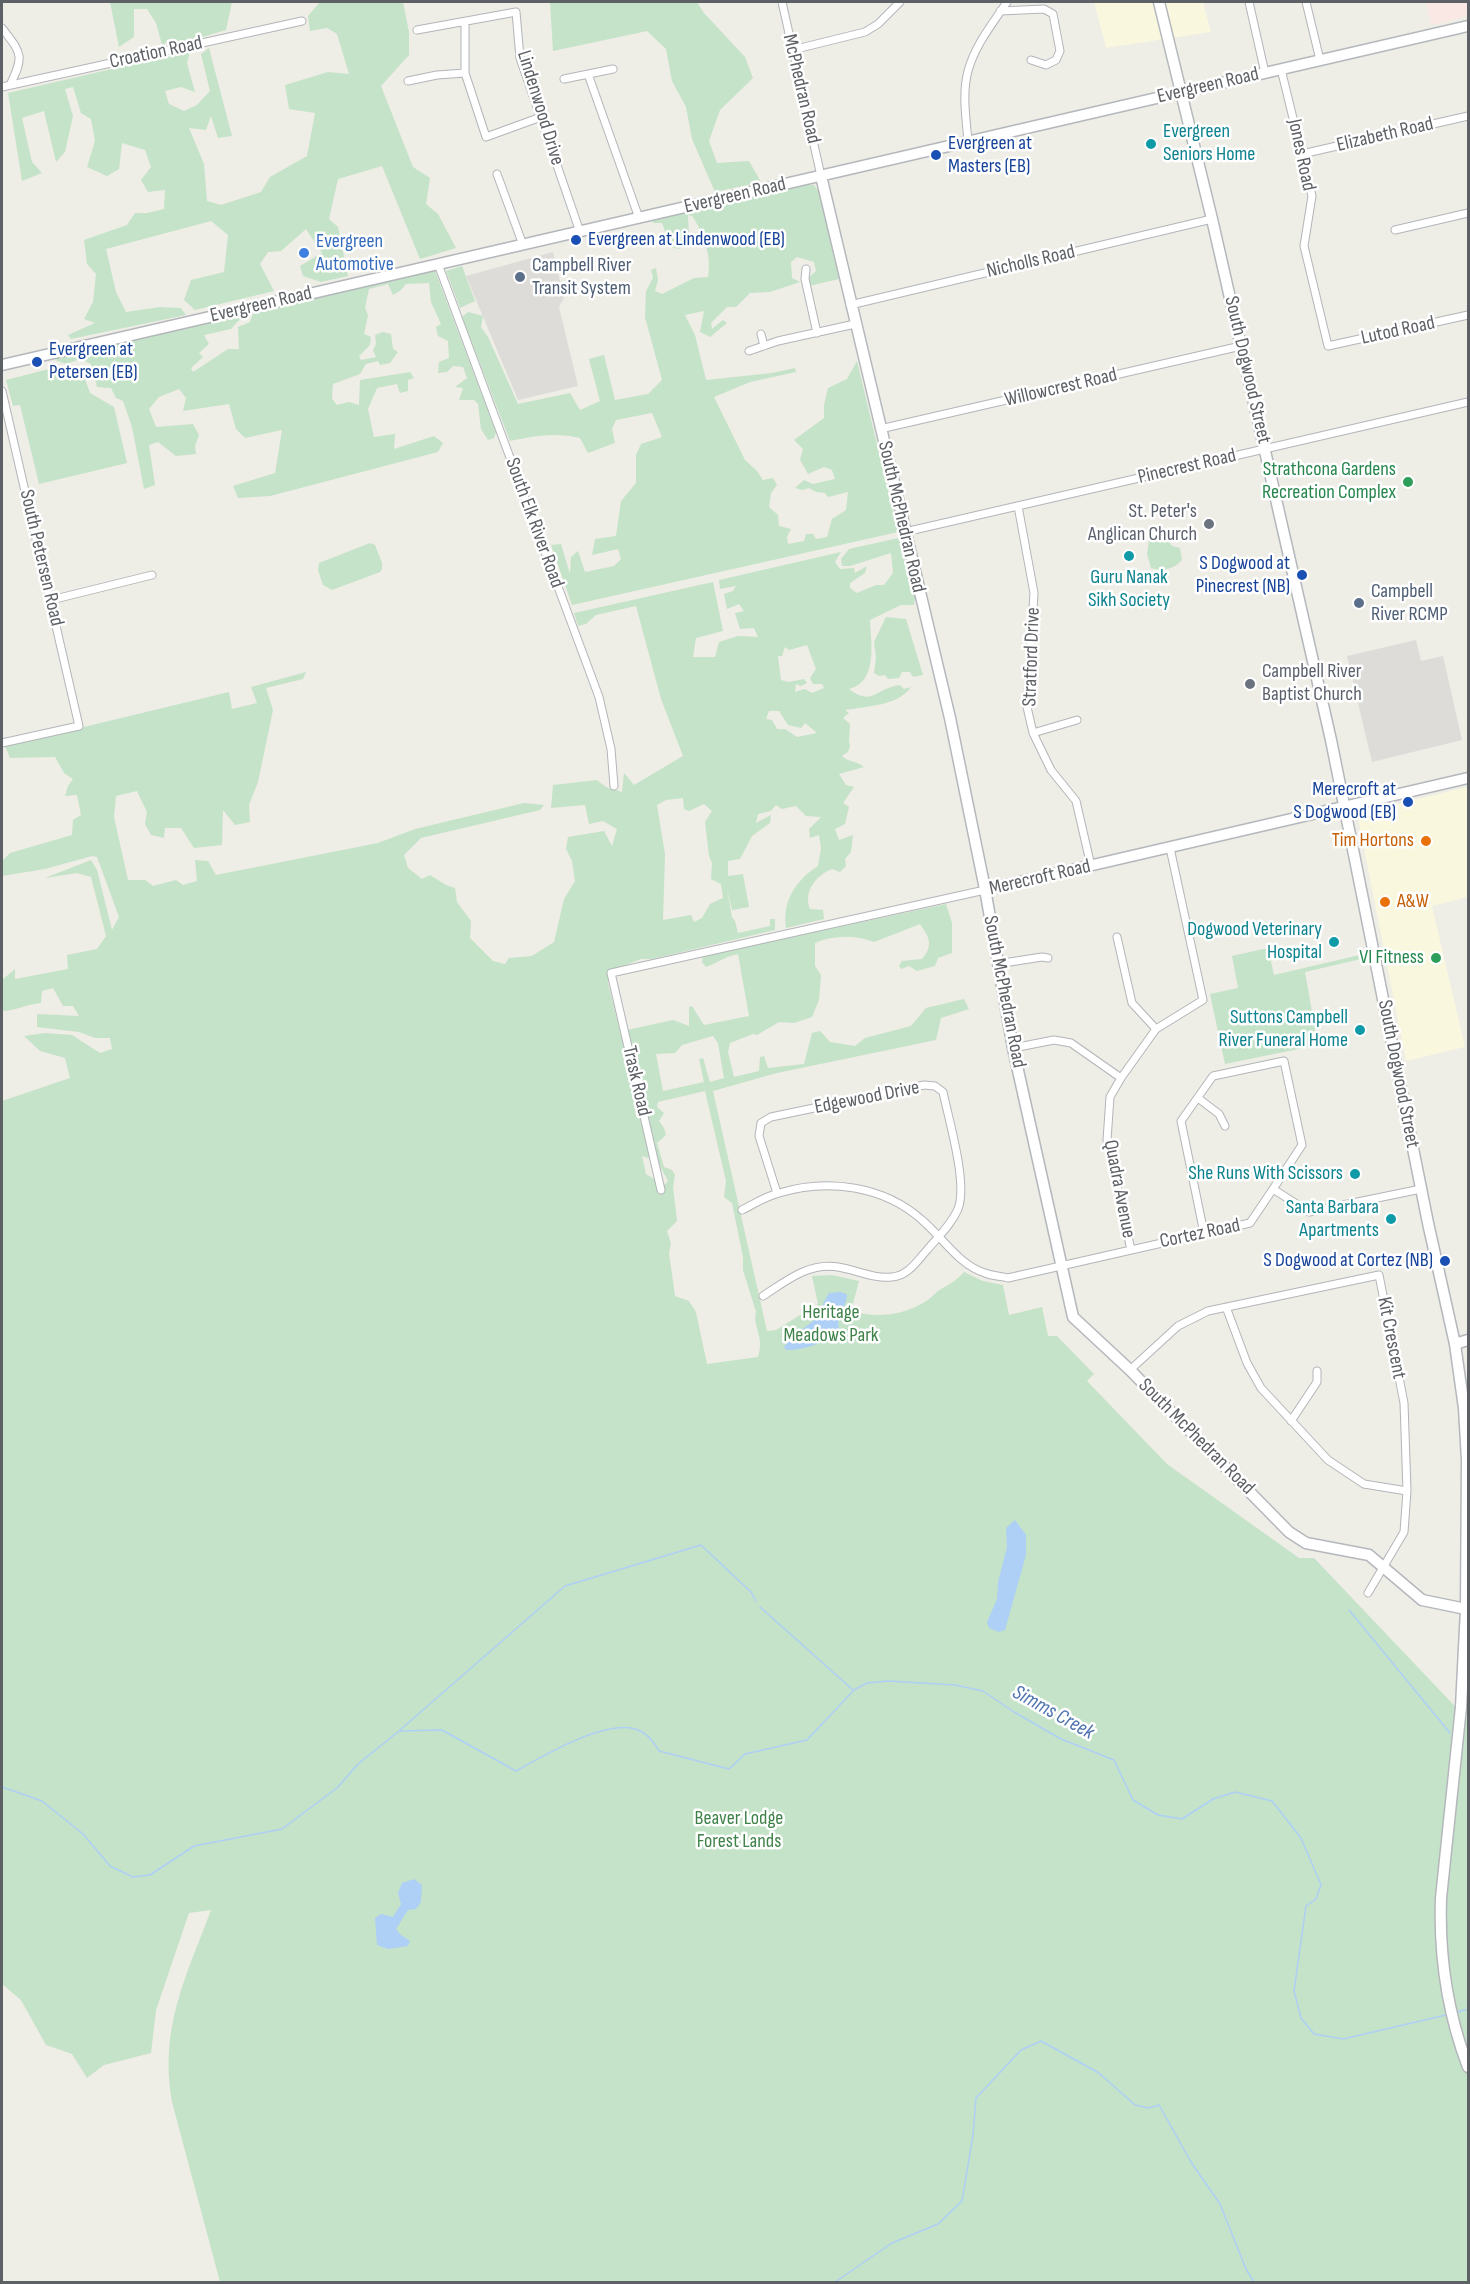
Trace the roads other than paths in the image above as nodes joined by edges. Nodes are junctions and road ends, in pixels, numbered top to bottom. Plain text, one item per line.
1 (782, 2) edge
2 (900, 2) edge
3 (1007, 2) edge
4 (1159, 2) edge
5 (1249, 2) edge
6 (1306, 2) edge
7 (1000, 11) junction
8 (303, 21) dead end
9 (465, 22) junction
10 (1468, 26) edge
11 (2, 28) edge
12 (417, 30) dead end
13 (792, 50) junction
14 (1031, 60) dead end
15 (1320, 60) junction
16 (613, 69) dead end
17 (1281, 69) junction
18 (465, 73) junction
19 (1265, 73) junction
20 (588, 74) junction
21 (564, 80) dead end
22 (408, 81) dead end
23 (10, 85) junction
24 (2, 87) edge
25 (1180, 93) junction
26 (1468, 116) edge
27 (541, 117) junction
28 (968, 141) junction
29 (1302, 154) junction
30 (497, 174) dead end
31 (821, 176) junction
32 (1468, 213) edge
33 (639, 218) junction
34 (1212, 219) junction
35 (1395, 230) dead end
36 (580, 232) junction
37 (522, 245) junction
38 (438, 264) junction
39 (806, 269) dead end
40 (850, 305) junction
41 (1468, 315) edge
42 (855, 324) junction
43 (817, 333) junction
44 (761, 334) dead end
45 (764, 346) junction
46 (1241, 346) junction
47 (1328, 346) joint
48 (749, 351) dead end
49 (2, 365) edge
50 (2, 391) edge
51 (1468, 402) edge
52 (880, 429) junction
53 (1265, 449) junction
54 (1018, 506) junction
55 (905, 532) junction
56 (152, 575) dead end
57 (51, 600) junction
58 (1077, 720) dead end
59 (1033, 733) junction
60 (2, 743) edge
61 (1468, 778) edge
62 (614, 786) dead end
63 (1345, 807) junction
64 (1170, 848) junction
65 (1091, 866) junction
66 (985, 891) junction
67 (1117, 937) dead end
68 (1048, 958) dead end
69 (997, 964) junction
70 (611, 973) joint
71 (1156, 1029) junction
72 (1013, 1048) junction
73 (1121, 1078) junction
74 (1198, 1098) junction
75 (1225, 1126) dead end
76 (1273, 1189) junction
77 (1421, 1189) junction
78 (661, 1190) dead end
79 (777, 1193) junction
80 (742, 1210) dead end
81 (1204, 1233) junction
82 (939, 1236) junction
83 (1131, 1250) junction
84 (1062, 1265) junction
85 (764, 1296) dead end
86 (1226, 1308) junction
87 (1468, 1340) edge
88 (1455, 1344) junction
89 (1130, 1370) junction
90 (1317, 1371) dead end
91 (1292, 1420) junction
92 (1407, 1491) junction
93 (1383, 1567) junction
94 (1368, 1593) dead end
95 (1466, 1610) junction
96 (1468, 2067) edge

1 - 13 street, McPhedran Road
2 - 13 street
3 - 7 street
4 - 25 street, South Dogwood Street
5 - 19 street
6 - 15 street
7 - 14 street
7 - 28 street
8 - 23 street, Croation Road
9 - 12 street, Lindenwood Drive
9 - 18 street
9 - 27 street, Lindenwood Drive
10 - 15 street, Evergreen Road
11 - 23 street
13 - 31 street, McPhedran Road
15 - 17 street, Evergreen Road
16 - 20 street
17 - 19 street, Evergreen Road
17 - 29 street, Jones Road
18 - 22 street
18 - 27 street
19 - 25 street, Evergreen Road
20 - 21 street
20 - 33 street
23 - 24 street, Croation Road
25 - 28 street, Evergreen Road
25 - 34 street, South Dogwood Street
26 - 29 street, Elizabeth Road
27 - 36 street, Lindenwood Drive
28 - 31 street, Evergreen Road
29 - 47 street, Jones Road
30 - 37 street
31 - 33 street, Evergreen Road
31 - 40 street, South McPhedran Road
32 - 35 street
33 - 36 street, Evergreen Road
34 - 40 street, Nicholls Road
34 - 46 street, South Dogwood Street
36 - 37 street, Evergreen Road
37 - 38 street, Evergreen Road
38 - 49 street, Evergreen Road
38 - 62 street, South Elk River Road
39 - 43 street
40 - 42 street, South McPhedran Road
41 - 47 street, Lutod Road
42 - 43 street
42 - 52 street, South McPhedran Road
43 - 45 street
44 - 45 street
45 - 48 street
46 - 52 street, Willowcrest Road
46 - 53 street, South Dogwood Street
50 - 57 street, South Petersen Road
51 - 53 street, Pinecrest Road
52 - 55 street, South McPhedran Road
53 - 54 street, Pinecrest Road
53 - 63 street, South Dogwood Street
54 - 55 street, Pinecrest Road
54 - 59 street, Stratford Drive
55 - 66 street, South McPhedran Road
56 - 57 street
57 - 60 street, South Petersen Road
58 - 59 street
59 - 65 street, Stratford Drive
61 - 63 street, Merecroft Road
63 - 64 street, Merecroft Road
63 - 77 street, South Dogwood Street
64 - 65 street, Merecroft Road
64 - 71 street, Quadra Avenue
65 - 66 street, Merecroft Road
66 - 69 street, South McPhedran Road
66 - 70 street, Merecroft Road
67 - 71 street
68 - 69 street
69 - 72 street, South McPhedran Road
70 - 78 street, Trask Road
71 - 73 street, Quadra Avenue
72 - 73 street
72 - 84 street, South McPhedran Road
73 - 83 street, Quadra Avenue
74 - 75 street
74 - 76 street, Cortez Road
74 - 81 street
76 - 77 street
76 - 81 street, Cortez Road
77 - 88 street, South Dogwood Street
79 - 80 street, Cortez Road
79 - 82 street, Cortez Road
79 - 82 street, Edgewood Drive
81 - 83 street, Cortez Road
82 - 84 street, Cortez Road
82 - 85 street, Edgewood Drive
83 - 84 street, Cortez Road
84 - 89 street, South McPhedran Road
86 - 89 street, Kit Crescent
86 - 91 street
86 - 92 street, Kit Crescent
87 - 88 street
88 - 95 street, South Dogwood Street
89 - 93 street, South McPhedran Road
90 - 91 street
91 - 92 street
92 - 93 street, Kit Crescent
93 - 94 street, Kit Crescent
93 - 95 street, South McPhedran Road
95 - 96 street, South Dogwood Street

